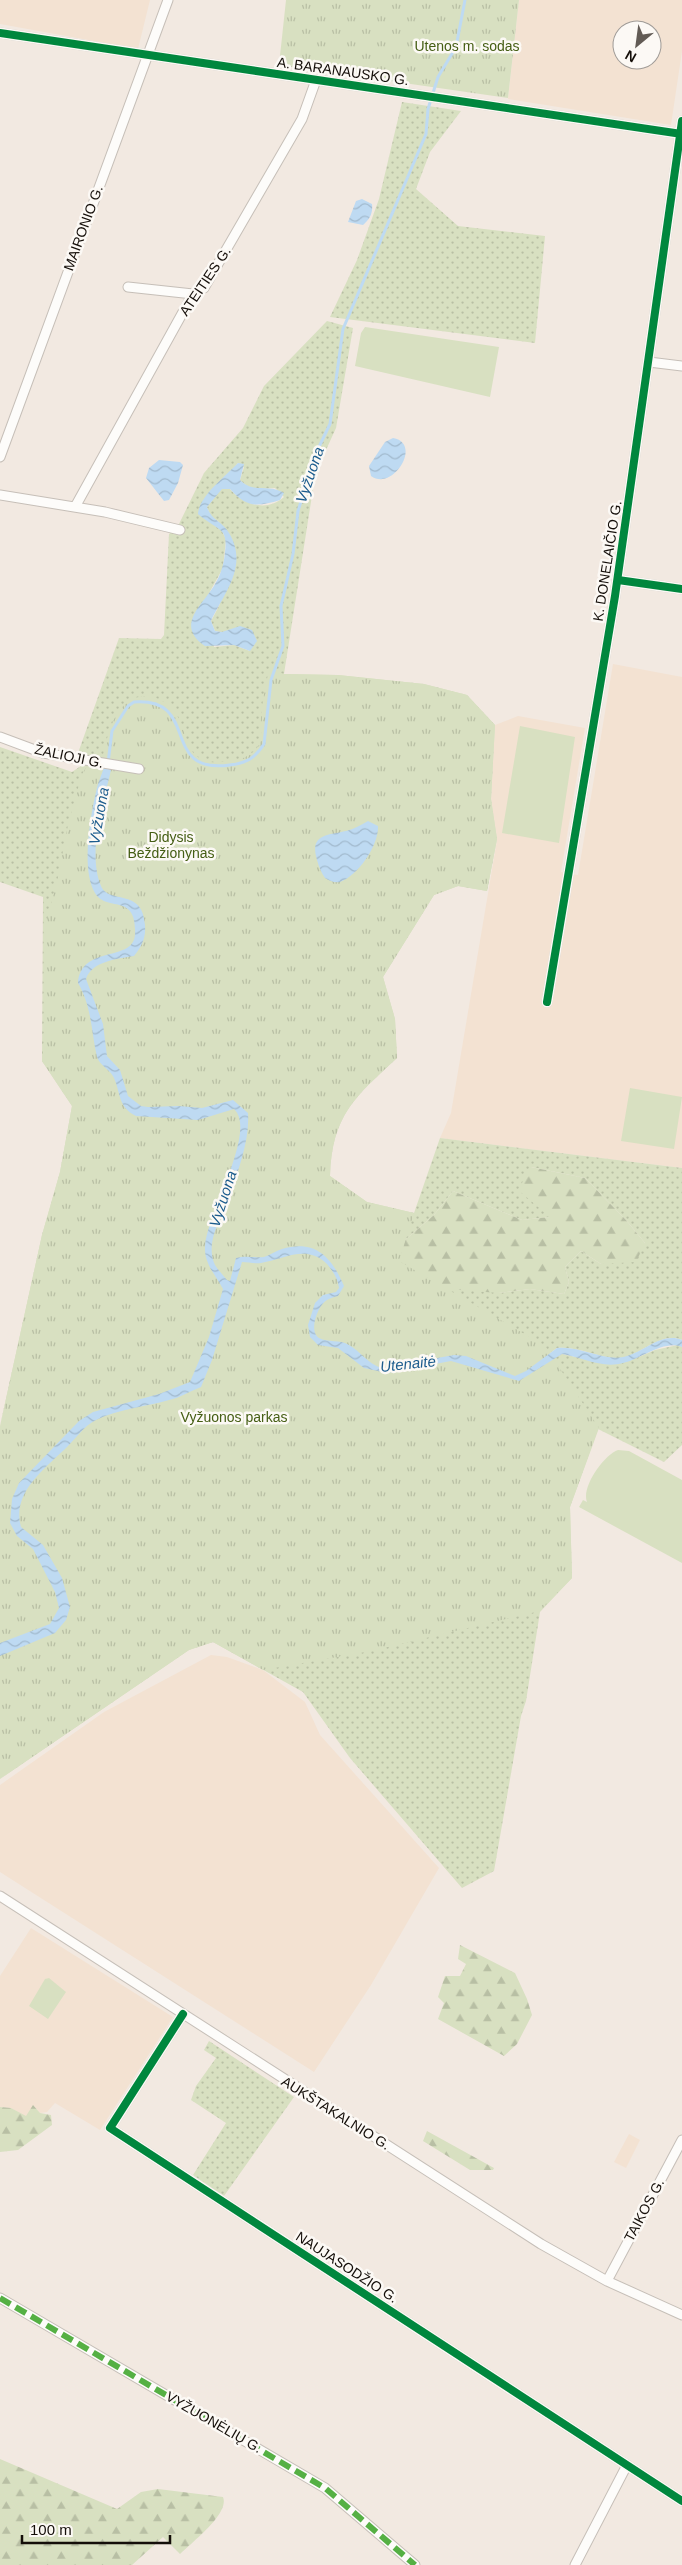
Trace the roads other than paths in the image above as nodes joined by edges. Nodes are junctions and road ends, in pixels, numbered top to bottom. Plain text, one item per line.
1 (168, 0) edge
2 (0, 33) edge
3 (146, 55) junction
4 (316, 80) junction
5 (682, 121) edge
6 (681, 134) edge
7 (128, 287) dead end
8 (193, 294) junction
9 (649, 362) junction
10 (682, 366) edge
11 (0, 457) edge
12 (0, 495) edge
13 (75, 507) junction
14 (180, 530) dead end
15 (618, 580) junction
16 (682, 589) edge
17 (0, 737) edge
18 (139, 769) dead end
19 (547, 1002) dead end
20 (0, 1896) edge
21 (183, 2014) junction
22 (682, 2140) edge
23 (607, 2281) junction
24 (0, 2298) edge
25 (682, 2315) edge
26 (627, 2465) junction
27 (682, 2500) edge
28 (415, 2565) edge
29 (575, 2565) edge

1 - 3 street, MAIRONIO G.
2 - 3 street, A. BARANAUSKO G.
3 - 4 street, A. BARANAUSKO G.
3 - 11 street, MAIRONIO G.
4 - 6 street, A. BARANAUSKO G.
4 - 8 street, ATEITIES G.
5 - 6 street, K. DONELAIČIO G.
6 - 9 street, K. DONELAIČIO G.
7 - 8 street
8 - 13 street, ATEITIES G.
9 - 10 street
9 - 15 street, K. DONELAIČIO G.
12 - 13 street
13 - 14 street
15 - 16 street
15 - 19 street, K. DONELAIČIO G.
17 - 18 street, ŽALIOJI G.
20 - 21 street, AUKŠTAKALNIO G.
21 - 23 street, AUKŠTAKALNIO G.
21 - 26 street, NAUJASODŽIO G.
22 - 23 street, TAIKOS G.
23 - 25 street, AUKŠTAKALNIO G.
24 - 28 street, VYŽUONĖLIŲ G.
26 - 27 street, NAUJASODŽIO G.
26 - 29 street

